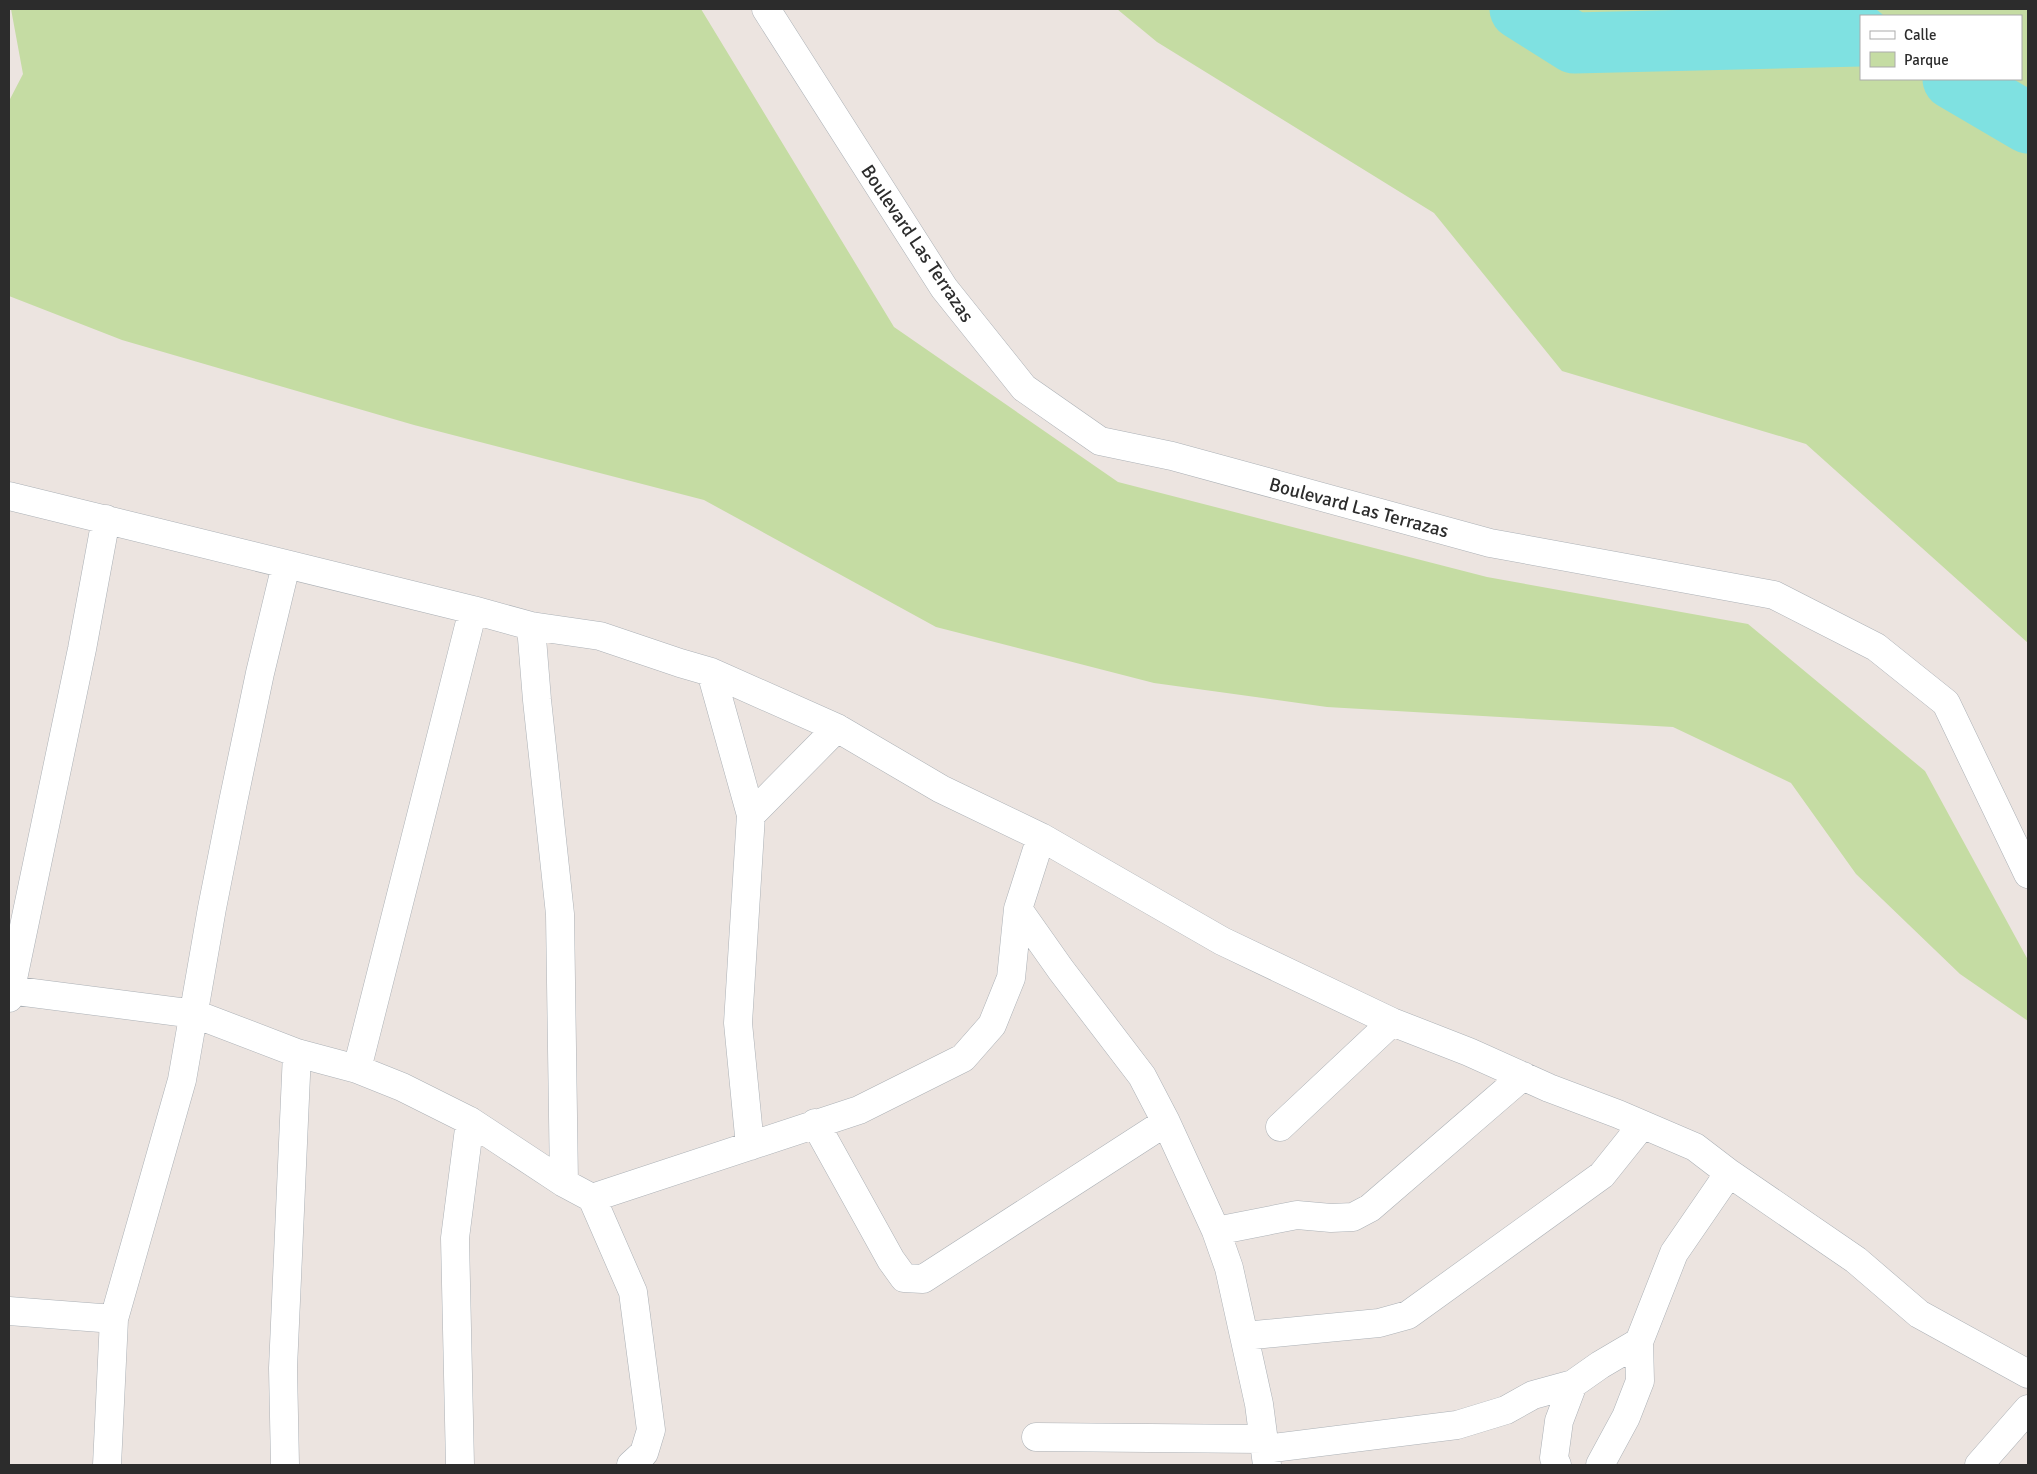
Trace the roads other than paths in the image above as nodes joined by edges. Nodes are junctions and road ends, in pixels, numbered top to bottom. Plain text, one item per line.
1 (766, 9) edge
2 (9, 496) edge
3 (106, 519) junction
4 (286, 565) junction
5 (473, 610) junction
6 (531, 626) junction
7 (711, 672) junction
8 (837, 728) junction
9 (751, 814) junction
10 (1041, 837) junction
11 (2028, 874) edge
12 (1018, 909) junction
13 (9, 993) edge
14 (195, 1014) junction
15 (1392, 1022) junction
16 (297, 1053) junction
17 (357, 1069) junction
18 (1523, 1076) junction
19 (470, 1121) junction
20 (1166, 1122) junction
21 (815, 1123) junction
22 (1642, 1124) junction
23 (1280, 1127) dead end
24 (750, 1146) junction
25 (1729, 1174) junction
26 (564, 1183) junction
27 (592, 1198) junction
28 (1216, 1231) junction
29 (9, 1311) edge
30 (114, 1319) junction
31 (1244, 1336) junction
32 (1639, 1342) junction
33 (2028, 1374) edge
34 (1573, 1384) junction
35 (2028, 1409) edge
36 (1036, 1437) dead end
37 (1265, 1451) edge
38 (107, 1465) edge
39 (285, 1465) edge
40 (460, 1465) edge
41 (631, 1465) edge
42 (1557, 1465) edge
43 (1600, 1465) edge
44 (1979, 1465) edge

1 - 11 street, Boulevard Las Terrazas
2 - 3 street
3 - 4 street
3 - 13 street
4 - 5 street
4 - 14 street
5 - 6 street
5 - 17 street
6 - 7 street
6 - 26 street
7 - 8 street
7 - 9 street
8 - 9 street
8 - 10 street
9 - 24 street
10 - 12 street
10 - 15 street
12 - 20 street
12 - 21 street
13 - 14 street
14 - 16 street
14 - 30 street
15 - 18 street
15 - 23 street
16 - 17 street
16 - 39 street
17 - 19 street
18 - 22 street
18 - 28 street
19 - 26 street
19 - 40 street
20 - 21 street
20 - 28 street
21 - 24 street
22 - 25 street
22 - 31 street
24 - 27 street
25 - 32 street
25 - 33 street
26 - 27 street
27 - 41 street
28 - 31 street
29 - 30 street
30 - 38 street
31 - 37 street
32 - 34 street
32 - 43 street
34 - 37 street
34 - 42 street
35 - 44 street
36 - 37 street

